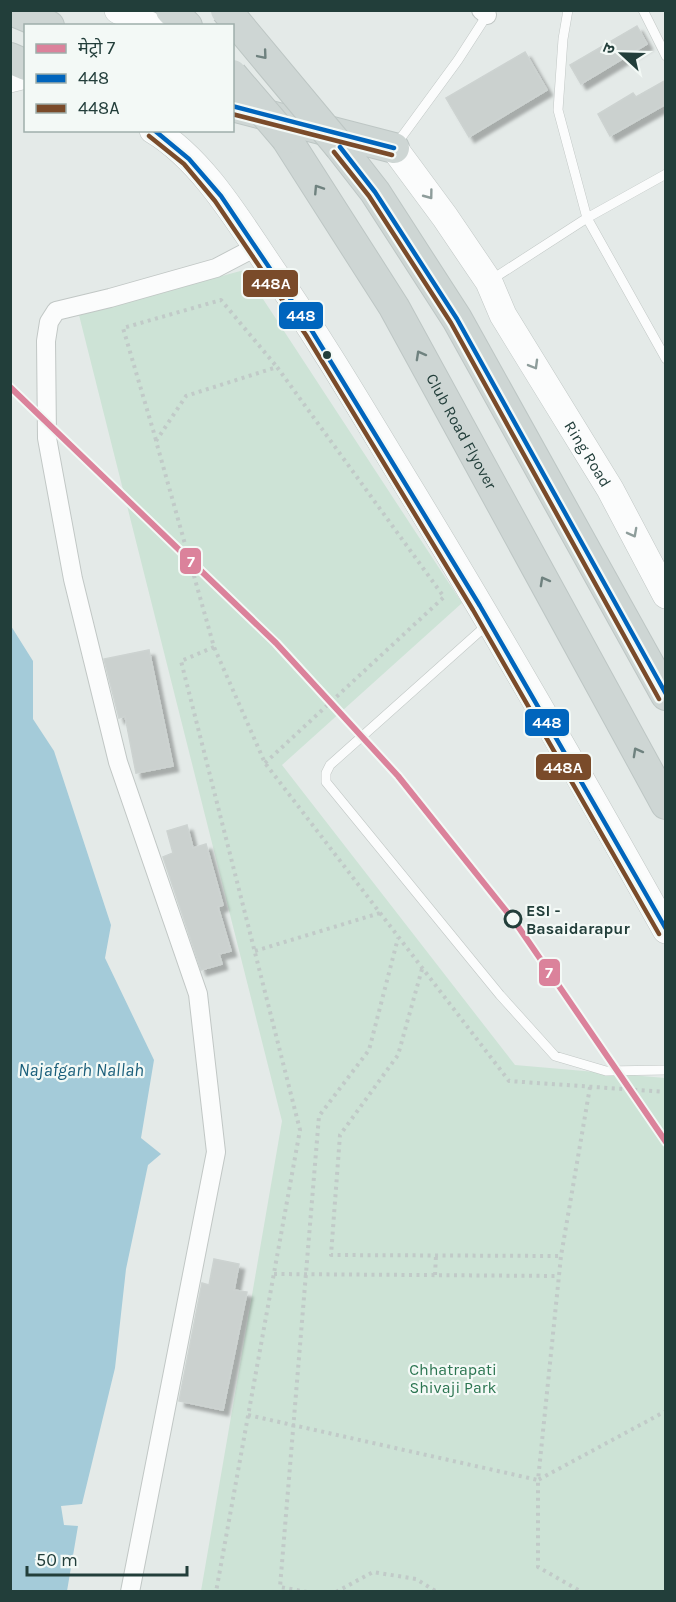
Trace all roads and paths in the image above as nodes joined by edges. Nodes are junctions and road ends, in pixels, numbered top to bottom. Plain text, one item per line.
1 (11, 10) edge
2 (118, 10) edge
3 (171, 10) edge
4 (225, 10) edge
5 (568, 10) edge
6 (643, 10) edge
7 (486, 12) edge
8 (43, 24) edge
9 (147, 24) edge
10 (185, 24) edge
11 (666, 56) edge
12 (10, 58) edge
13 (24, 64) edge
14 (234, 77) edge
15 (234, 106) edge
16 (156, 132) edge
17 (394, 148) junction
18 (666, 174) edge
19 (587, 218) junction
20 (256, 248) junction
21 (489, 282) junction
22 (666, 359) edge
23 (277, 367) junction
24 (156, 441) junction
25 (666, 595) edge
26 (490, 623) junction
27 (214, 647) junction
28 (666, 695) edge
29 (265, 764) junction
30 (666, 804) edge
31 (380, 913) junction
32 (666, 930) edge
33 (398, 937) junction
34 (255, 951) junction
35 (423, 968) junction
36 (666, 1070) edge
37 (590, 1087) junction
38 (666, 1092) edge
39 (436, 1255) junction
40 (561, 1256) junction
41 (274, 1274) junction
42 (306, 1274) junction
43 (435, 1275) junction
44 (558, 1276) junction
45 (666, 1411) edge
46 (248, 1415) junction
47 (293, 1426) junction
48 (538, 1480) junction
49 (130, 1592) edge
50 (216, 1592) edge
51 (308, 1592) edge
52 (336, 1592) edge
53 (436, 1592) edge
54 (582, 1592) edge

1 - 8 main road
2 - 9 main road
3 - 10 main road
4 -> 28 main road, bridge
5 - 19 lane
6 - 11 lane
7 - 17 lane
12 - 13 main road
30 -> 14 main road, Club Road Flyover, bridge
15 - 17 main road
16 - 20 main road
17 -> 21 main road, Ring Road
18 - 19 lane
19 - 21 lane
19 - 22 lane
20 - 26 main road
20 - 49 street
21 -> 25 main road, Ring Road
23 - 24 path
23 - 24 path
23 - 29 path
24 - 27 path
26 - 32 main road
26 - 36 lane
27 - 29 path
27 - 34 path
29 - 31 path
31 - 33 path
31 - 34 path
33 - 35 path
33 - 42 path
34 - 41 path
35 - 37 path
35 - 39 path
37 - 38 path
37 - 40 path
39 - 40 path
39 - 43 path
40 - 44 path
41 - 42 path
41 - 46 path
42 - 43 path
42 - 47 path
43 - 44 path
44 - 48 path
45 - 48 path
46 - 47 path
46 - 50 path
47 - 48 path
47 - 51 path
48 - 54 path
52 - 53 path

